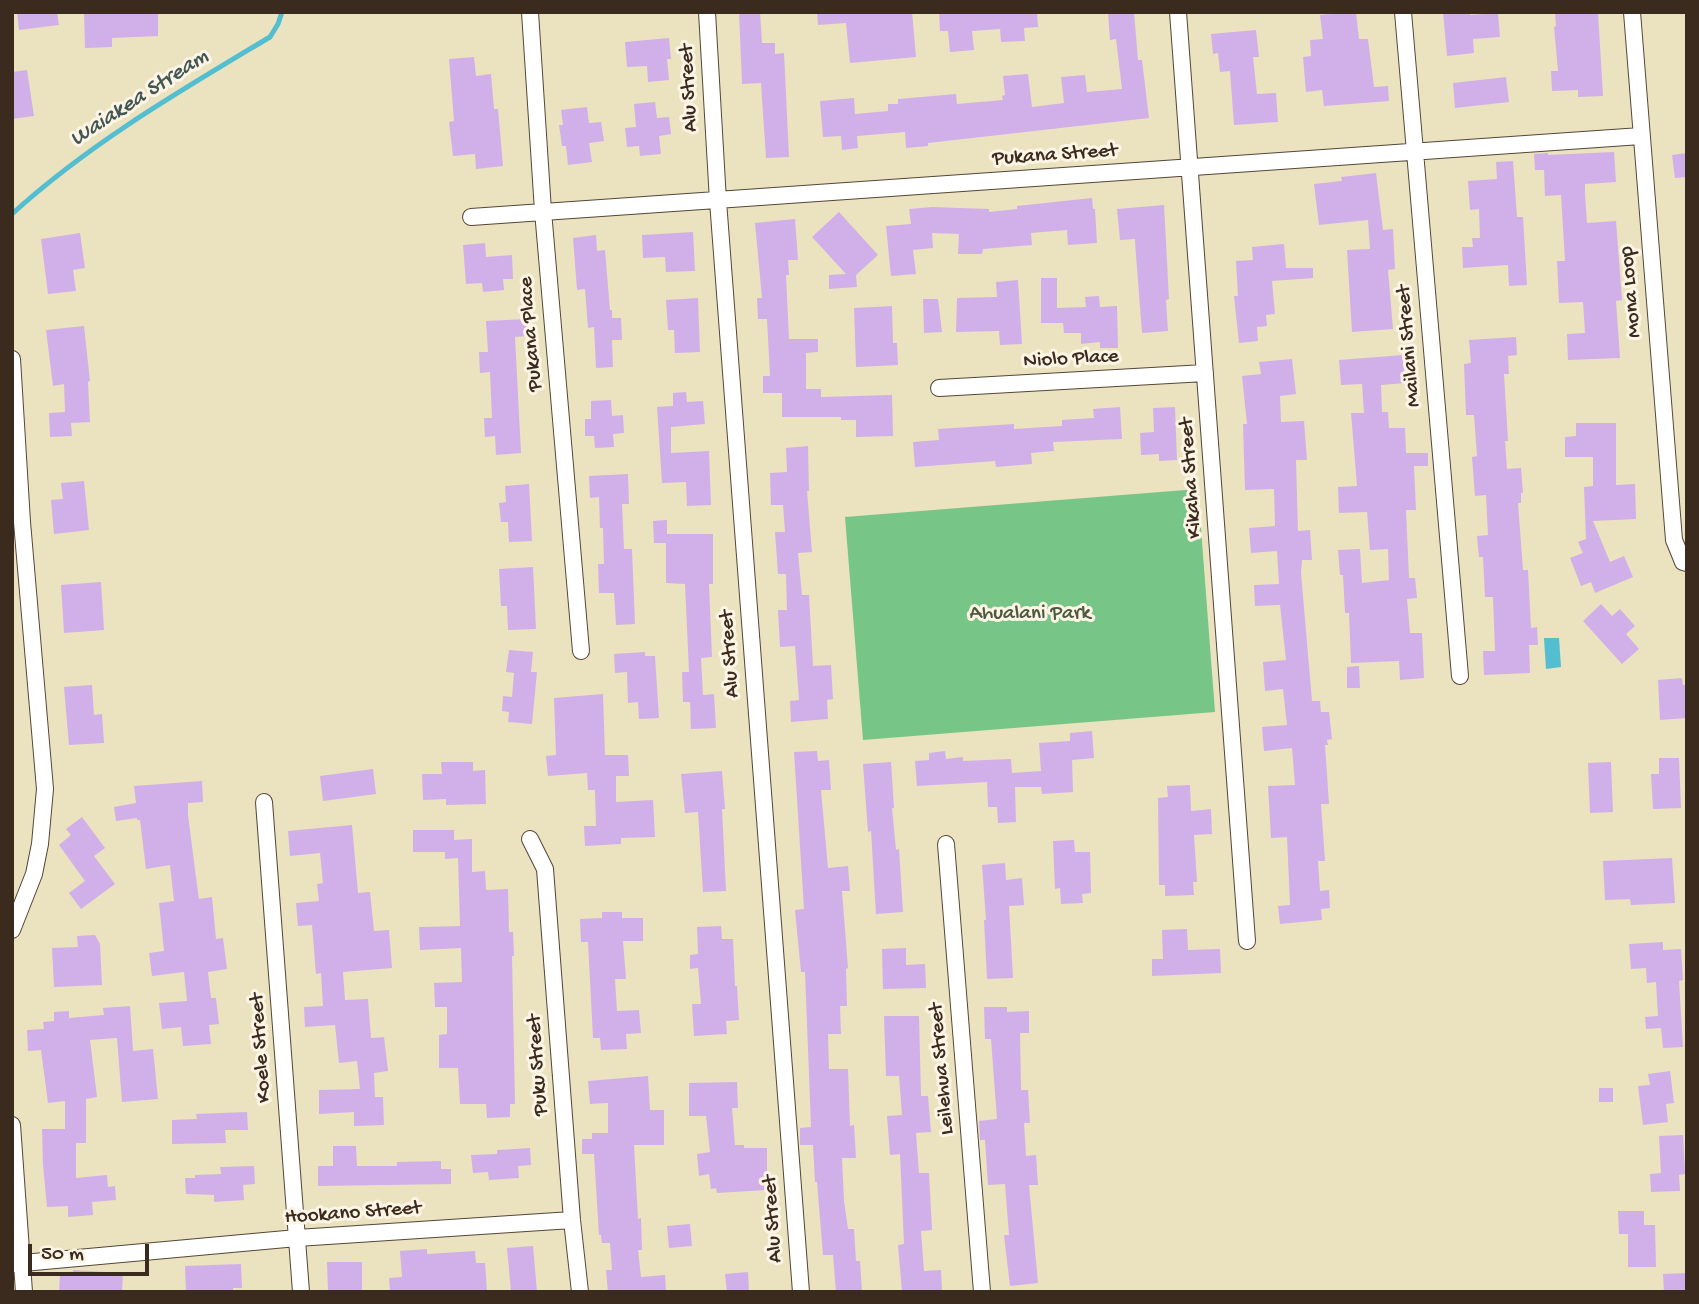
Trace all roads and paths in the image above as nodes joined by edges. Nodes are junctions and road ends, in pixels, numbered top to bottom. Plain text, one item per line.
1 (530, 12) edge
2 (707, 12) edge
3 (1178, 12) edge
4 (1403, 12) edge
5 (1632, 12) edge
6 (1641, 136) junction
7 (1414, 153) junction
8 (1190, 167) junction
9 (718, 201) junction
10 (542, 211) junction
11 (471, 217) dead end
12 (12, 359) edge
13 (1205, 373) junction
14 (939, 388) dead end
15 (1687, 563) edge
16 (581, 651) dead end
17 (1460, 676) dead end
18 (264, 802) dead end
19 (530, 839) dead end
20 (946, 844) dead end
21 (12, 930) edge
22 (1247, 941) dead end
23 (12, 1125) edge
24 (572, 1220) junction
25 (297, 1238) junction
26 (17, 1264) edge
27 (24, 1292) edge
28 (301, 1292) edge
29 (580, 1292) edge
30 (801, 1292) edge
31 (982, 1292) edge

1 - 10 street, Pukana Place
2 - 9 street, Alu Street
3 - 8 street, Kikaha Street
4 - 7 street, Mailani Street
5 - 6 street, Mona Loop
6 - 7 street, Pukana Street
6 - 15 street, Mona Loop
7 - 8 street, Pukana Street
7 - 17 street, Mailani Street
8 - 9 street, Pukana Street
8 - 13 street, Kikaha Street
9 - 10 street, Pukana Street
9 - 30 street, Alu Street
10 - 11 street, Pukana Street
10 - 16 street, Pukana Place
12 - 21 street
13 - 14 street, Niolo Place
13 - 22 street, Kikaha Street
18 - 25 street, Koele Street
19 - 24 street, Puku Street
20 - 31 street, Leilehua Street
23 - 26 street
24 - 25 street, Hookano Street
24 - 29 street, Puku Street
25 - 26 street, Hookano Street
25 - 28 street, Koele Street
26 - 27 street

